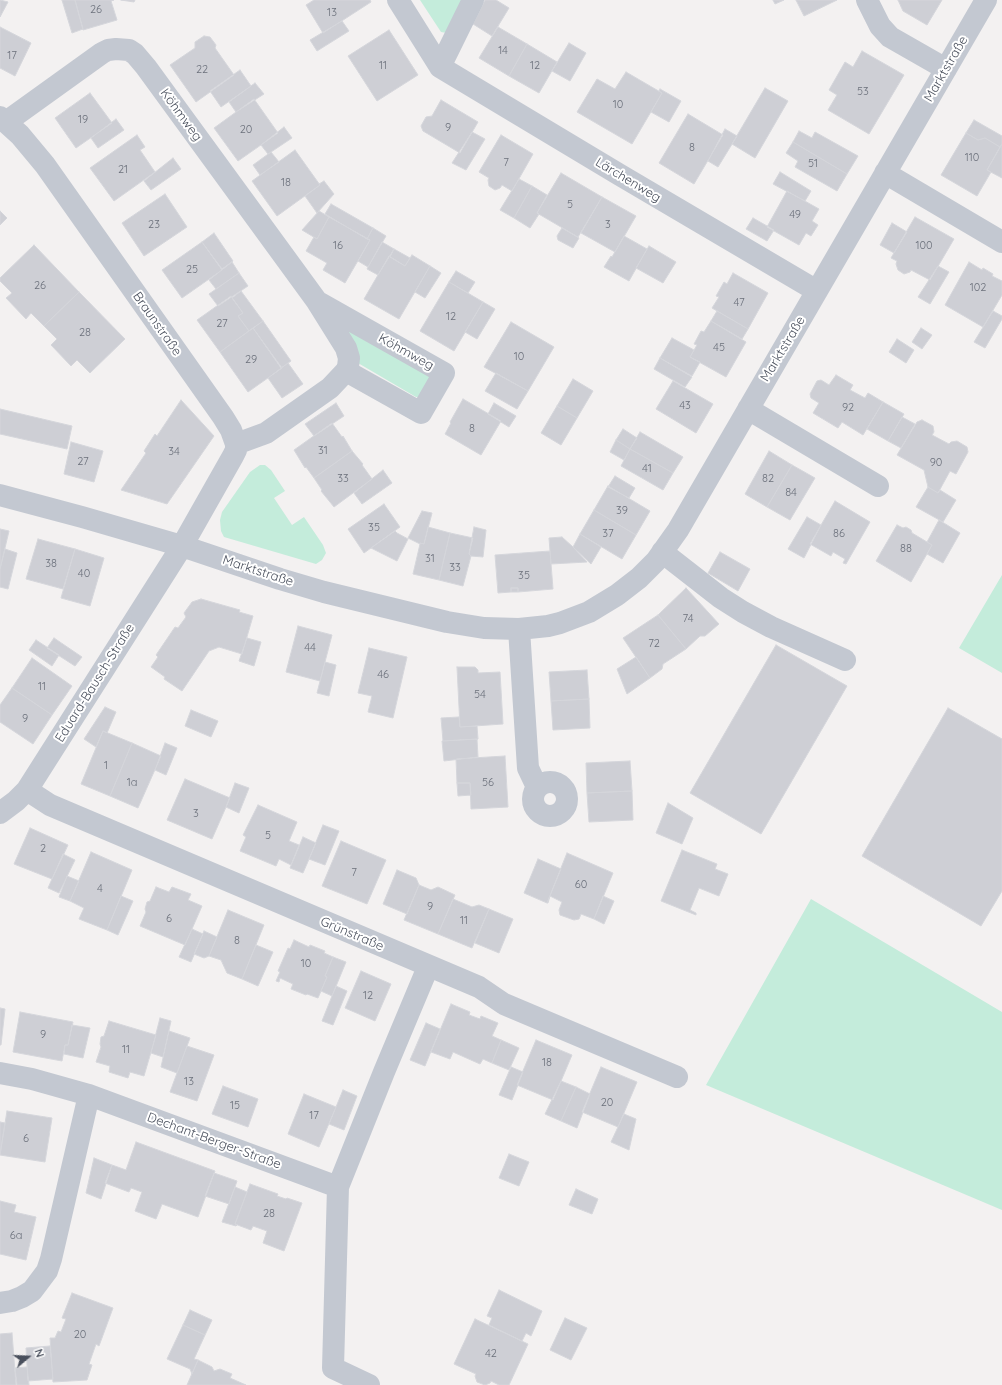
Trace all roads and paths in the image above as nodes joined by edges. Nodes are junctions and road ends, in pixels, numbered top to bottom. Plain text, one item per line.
1 (398, 0) edge
2 (473, 0) edge
3 (867, 0) edge
4 (986, 0) edge
5 (440, 67) junction
6 (946, 69) junction
7 (3, 120) edge
8 (885, 173) junction
9 (1002, 242) edge
10 (817, 291) junction
11 (316, 300) junction
12 (346, 371) junction
13 (748, 409) junction
14 (236, 444) junction
15 (878, 486) dead end
16 (0, 495) edge
17 (182, 546) junction
18 (662, 552) junction
19 (520, 629) junction
20 (845, 660) dead end
21 (537, 787) dead end
22 (27, 790) junction
23 (0, 813) edge
24 (428, 967) junction
25 (0, 1073) edge
26 (677, 1077) dead end
27 (90, 1095) junction
28 (338, 1187) junction
29 (0, 1303) edge
30 (369, 1385) edge

1 - 5 street, Lärchenweg
2 - 5 street
3 - 6 street
4 - 6 street, Marktstraße
5 - 10 street, Lärchenweg
6 - 8 street, Marktstraße
7 - 11 street, Köhmweg
7 - 14 street, Braunstraße
8 - 9 street
8 - 10 street, Marktstraße
10 - 13 street, Marktstraße
11 - 12 street, Köhmweg
11 - 12 street, Köhmweg
12 - 14 street
13 - 15 street
13 - 18 street, Marktstraße
14 - 17 street
16 - 17 street, Marktstraße
17 - 19 street, Marktstraße
17 - 22 street, Eduard-Bausch-Straße
18 - 19 street, Marktstraße
18 - 20 street
19 - 21 street
22 - 23 street, Eduard-Bausch-Straße
22 - 24 street, Grünstraße
24 - 26 street, Grünstraße
24 - 28 street
25 - 27 street, Dechant-Berger-Straße
27 - 28 street, Dechant-Berger-Straße
27 - 29 street
28 - 30 street

